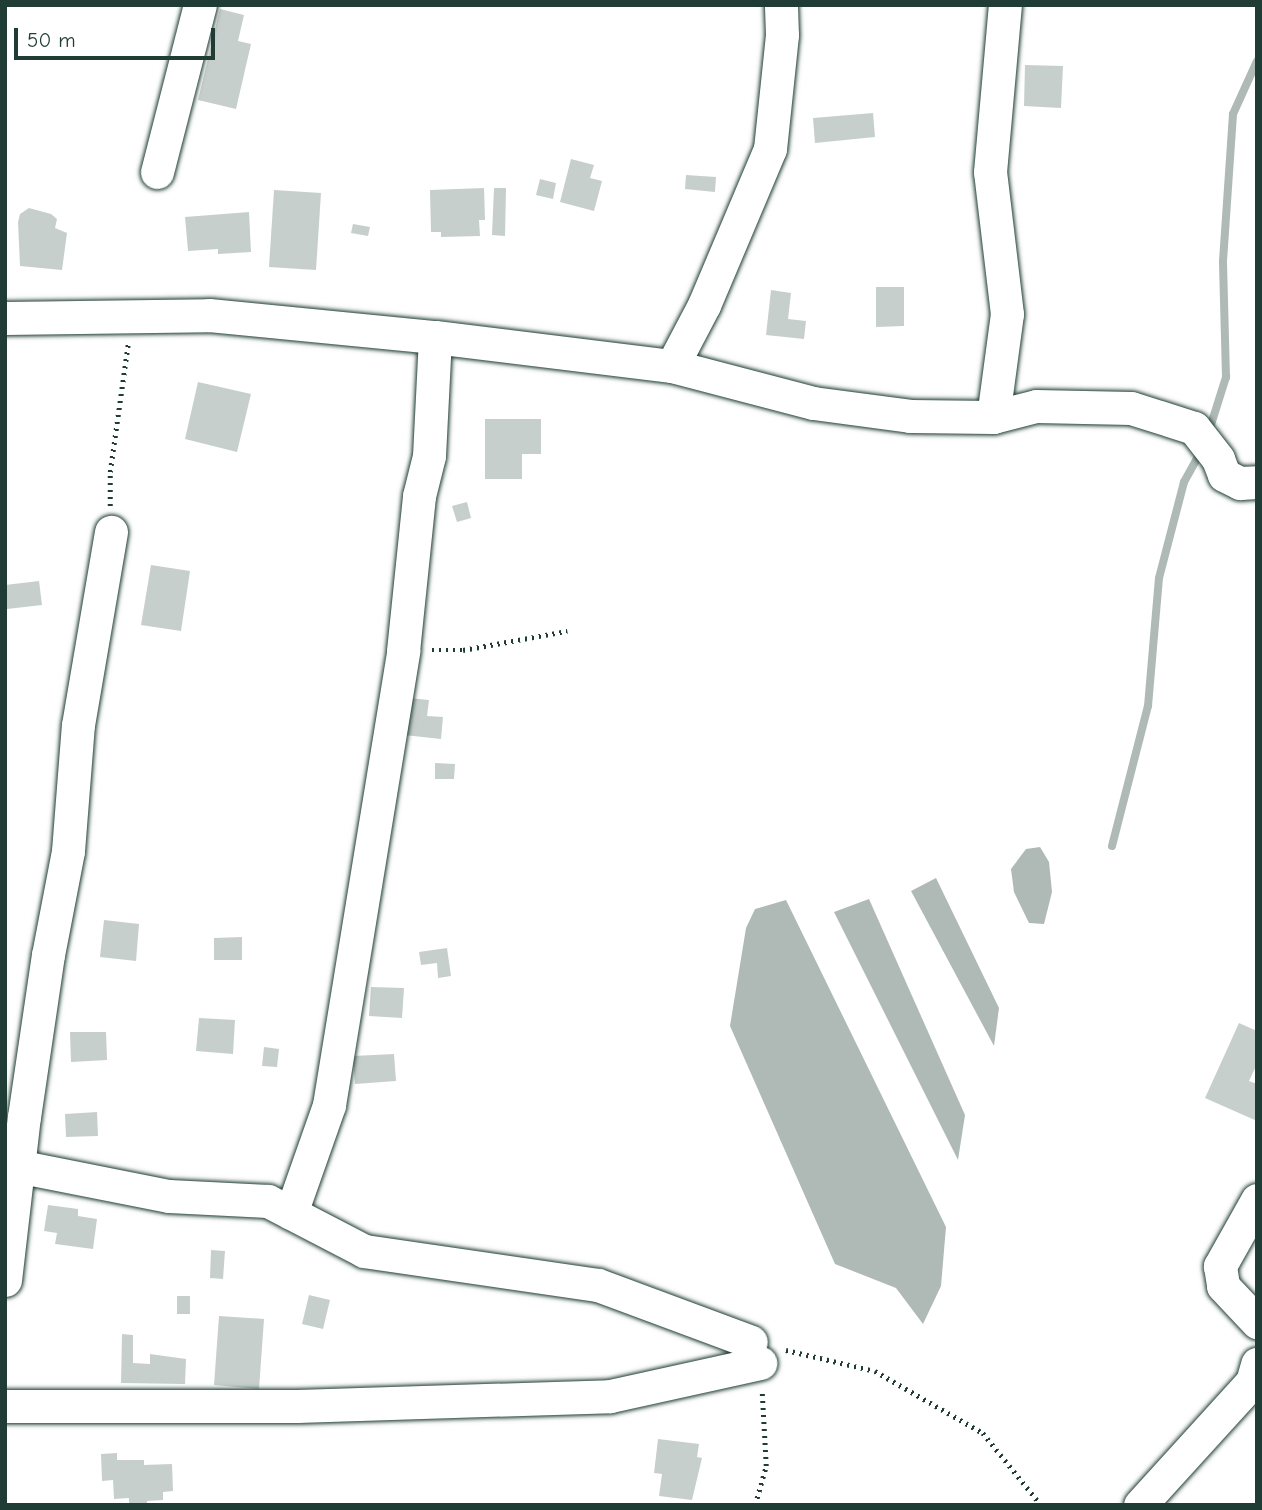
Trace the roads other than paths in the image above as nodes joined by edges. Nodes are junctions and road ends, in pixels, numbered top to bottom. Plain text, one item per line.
1 (200, 5) edge
2 (781, 5) edge
3 (1005, 5) edge
4 (157, 173) dead end
5 (5, 318) edge
6 (435, 337) junction
7 (672, 366) junction
8 (993, 417) junction
9 (1257, 482) edge
10 (111, 532) road end
11 (15, 1117) edge
12 (17, 1166) junction
13 (1257, 1200) edge
14 (291, 1213) junction
15 (5, 1280) edge
16 (1257, 1322) edge
17 (1257, 1364) edge
18 (5, 1406) edge
19 (1140, 1505) edge

1 - 4 street
2 - 7 street
3 - 8 street
5 - 6 street
6 - 7 street
6 - 14 street
7 - 8 street
8 - 9 street
10 - 11 street
11 - 12 street
12 - 14 street
12 - 15 street
13 - 16 street
14 - 18 street
17 - 19 street

